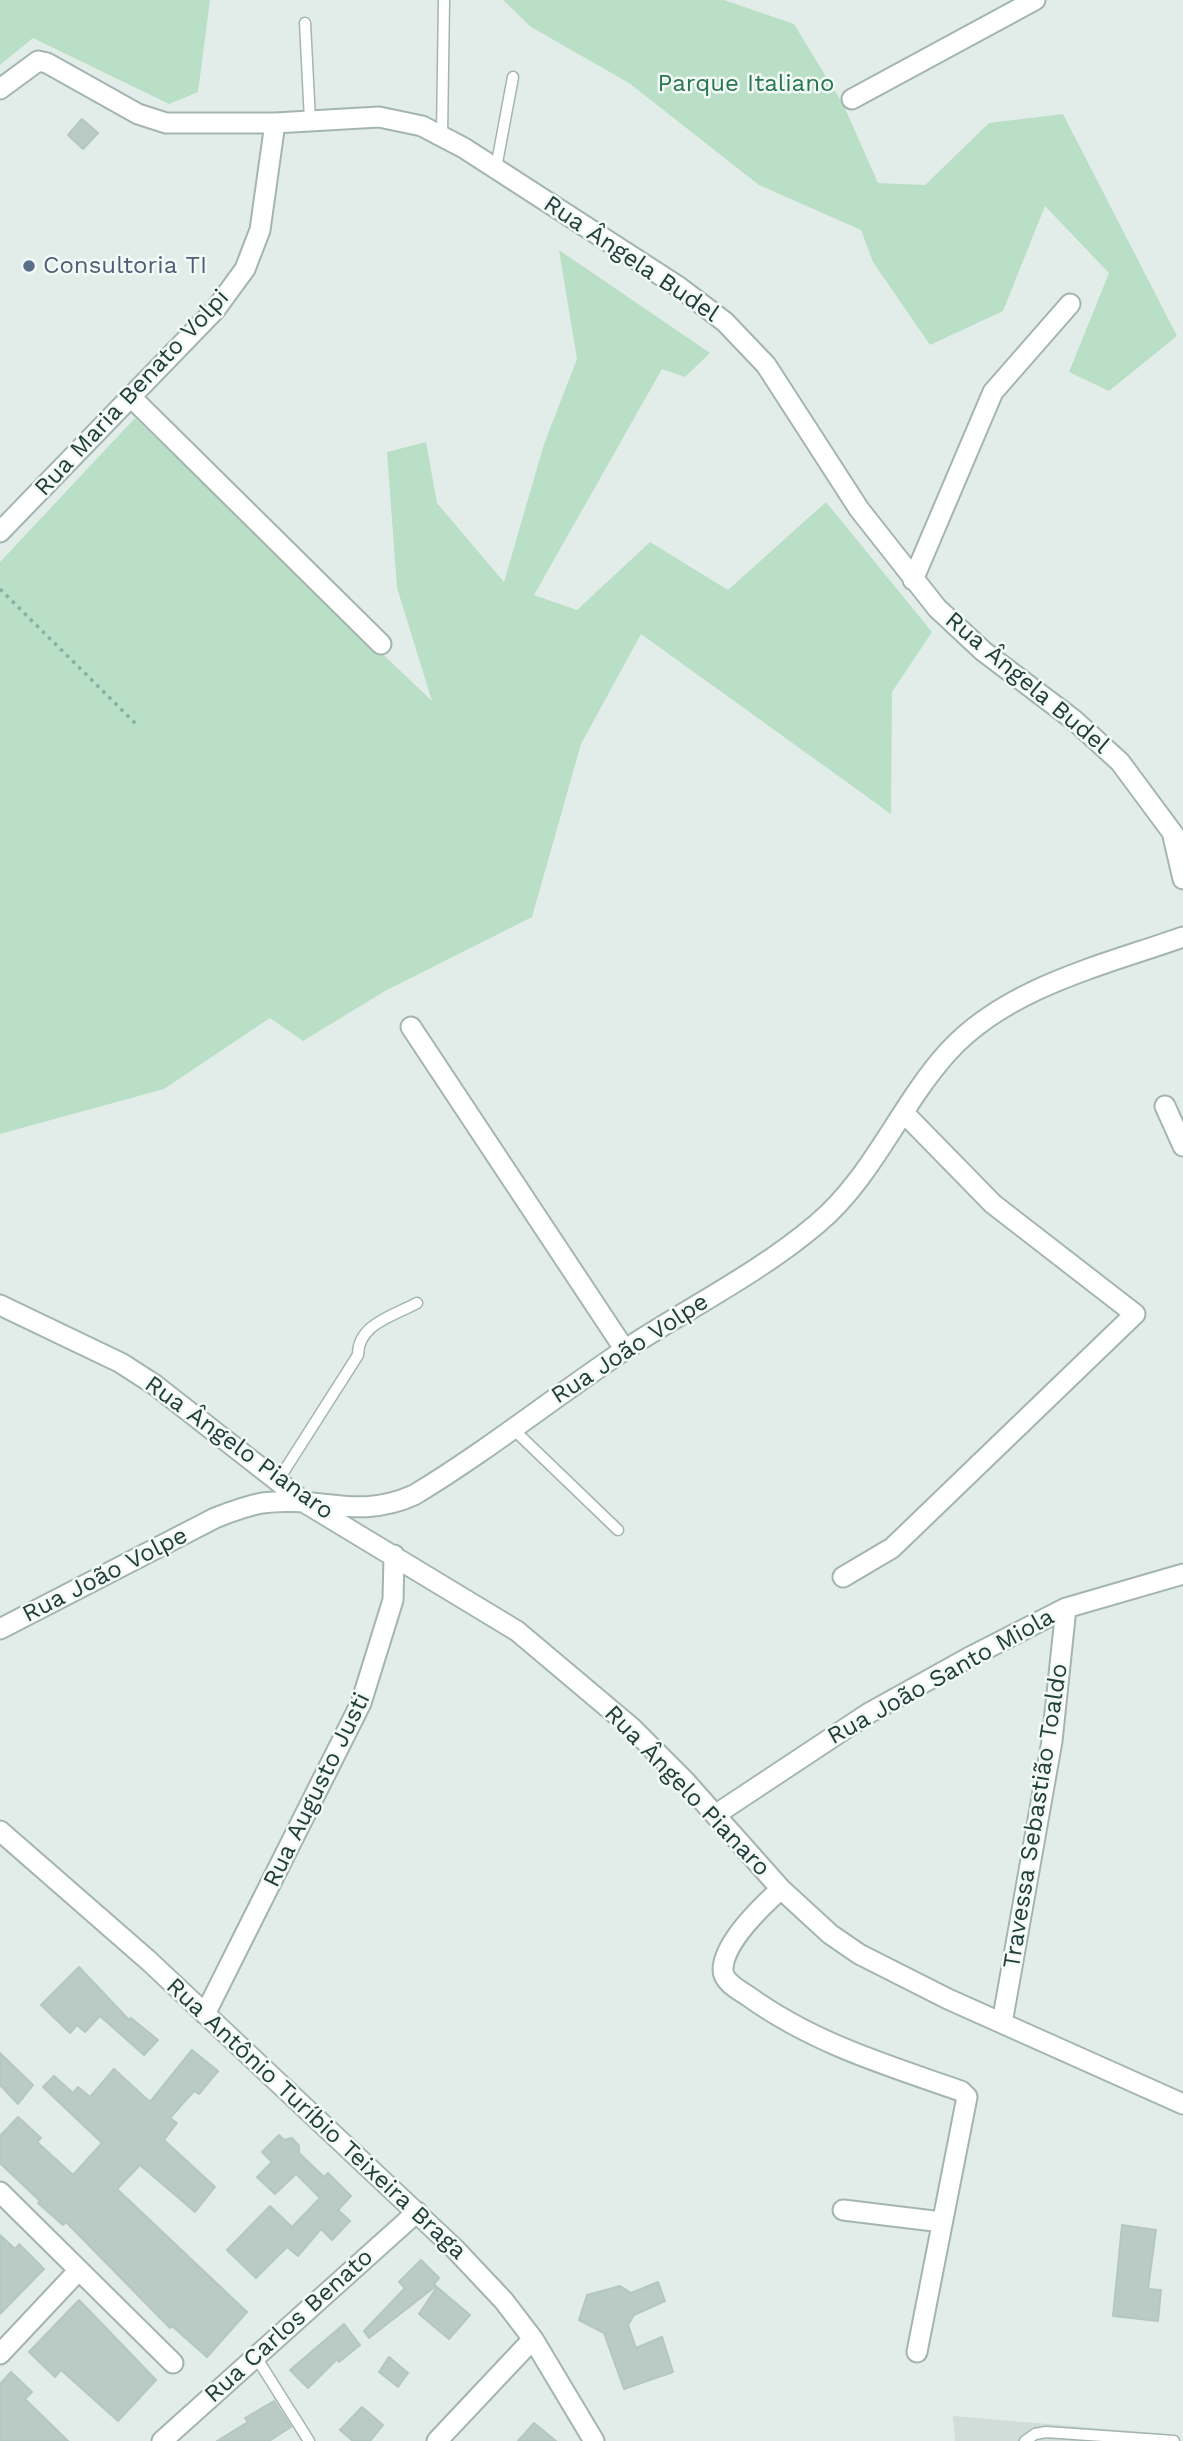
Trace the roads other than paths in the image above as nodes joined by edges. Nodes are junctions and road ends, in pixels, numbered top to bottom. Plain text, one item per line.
1 (444, 0) edge
2 (1034, 0) edge
3 (305, 23) dead end
4 (513, 77) dead end
5 (0, 89) edge
6 (852, 100) dead end
7 (310, 120) junction
8 (275, 123) junction
9 (442, 136) junction
10 (496, 169) junction
11 (1070, 304) dead end
12 (131, 397) junction
13 (0, 532) edge
14 (912, 580) junction
15 (381, 644) dead end
16 (1178, 841) edge
17 (1183, 879) edge
18 (1183, 937) edge
19 (411, 1027) dead end
20 (1165, 1106) dead end
21 (904, 1113) junction
22 (1183, 1146) edge
23 (417, 1303) dead end
24 (0, 1305) edge
25 (625, 1350) junction
26 (511, 1428) junction
27 (279, 1479) junction
28 (307, 1504) junction
29 (618, 1530) dead end
30 (394, 1555) junction
31 (1183, 1574) edge
32 (844, 1577) dead end
33 (1066, 1608) junction
34 (0, 1629) edge
35 (715, 1815) junction
36 (0, 1831) edge
37 (781, 1889) junction
38 (205, 2014) junction
39 (1002, 2024) junction
40 (1183, 2104) edge
41 (0, 2192) edge
42 (843, 2210) dead end
43 (417, 2212) junction
44 (942, 2222) junction
45 (79, 2270) junction
46 (533, 2339) junction
47 (917, 2352) dead end
48 (0, 2354) edge
49 (256, 2357) junction
50 (173, 2363) dead end
51 (586, 2437) edge
52 (1151, 2440) edge
53 (162, 2441) edge
54 (309, 2441) edge
55 (437, 2441) edge
56 (1025, 2441) edge
57 (1174, 2441) edge

1 - 9 lane
2 - 6 street
3 - 7 lane
4 - 10 lane
5 - 8 street, Rua Ângela Budel
7 - 8 street, Rua Ângela Budel
7 - 9 street, Rua Ângela Budel
8 - 12 street, Rua Maria Benato Volpi
9 - 10 street, Rua Ângela Budel
10 - 14 street, Rua Ângela Budel
11 - 14 street
12 - 13 street, Rua Maria Benato Volpi
12 - 15 street
14 - 16 street, Rua Ângela Budel
16 - 17 street, Rua Ângela Budel
18 - 21 street, Rua João Volpe
19 - 25 street
20 - 22 street
21 - 25 street, Rua João Volpe
21 - 32 street
23 - 27 lane
24 - 27 street, Rua Ângelo Pianaro
25 - 26 street, Rua João Volpe
26 - 28 street, Rua João Volpe
26 - 29 lane
27 - 28 street, Rua Ângelo Pianaro
28 - 30 street, Rua Ângelo Pianaro
28 - 34 street, Rua João Volpe
30 - 35 street, Rua Ângelo Pianaro
30 - 38 street, Rua Augusto Justi
31 - 33 street, Rua João Santo Miola
33 - 35 street, Rua João Santo Miola
33 - 39 street, Travessa Sebastião Toaldo
35 - 37 street, Rua Ângelo Pianaro
36 - 38 street, Rua Antônio Turíbio Teixeira Braga
37 - 39 street, Rua Ângelo Pianaro
37 - 44 street
38 - 43 street, Rua Antônio Turíbio Teixeira Braga
39 - 40 street, Rua Ângelo Pianaro
41 - 45 street
42 - 44 street
43 - 46 street, Rua Antônio Turíbio Teixeira Braga
43 - 49 street, Rua Carlos Benato
44 - 47 street
45 - 48 street
45 - 50 street
46 - 51 street, Rua Antônio Turíbio Teixeira Braga
46 - 55 street
49 - 53 street, Rua Carlos Benato
49 - 54 lane
52 - 56 lane
52 - 57 lane

